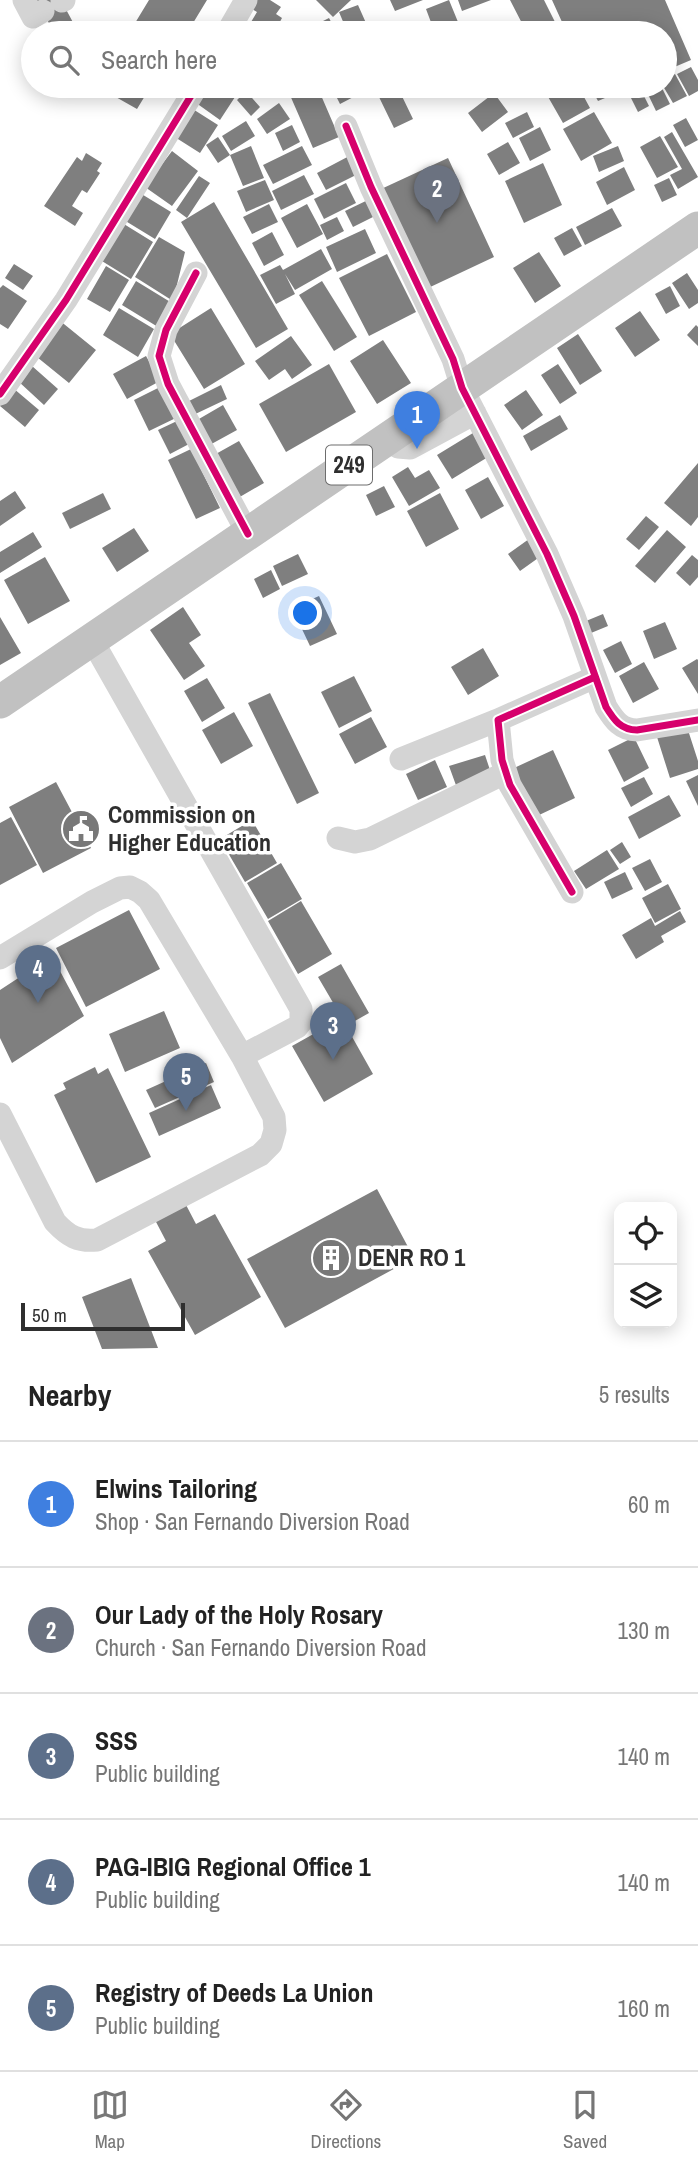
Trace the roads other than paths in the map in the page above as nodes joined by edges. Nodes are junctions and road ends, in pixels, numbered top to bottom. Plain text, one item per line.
1 (246, 0) edge
2 (234, 21) edge
3 (190, 98) edge
4 (346, 126) dead end
5 (698, 228) edge
6 (196, 273) dead end
7 (0, 394) edge
8 (468, 400) junction
9 (248, 534) junction
10 (92, 640) junction
11 (596, 677) junction
12 (0, 702) edge
13 (498, 720) junction
14 (698, 720) edge
15 (401, 759) dead end
16 (505, 773) junction
17 (338, 838) dead end
18 (572, 892) dead end
19 (0, 958) edge
20 (242, 1056) junction
21 (0, 1114) edge

1 - 2 street
3 - 7 street
4 - 8 street
5 - 8 highway, 249
6 - 9 street
8 - 9 highway, 249
8 - 11 street
9 - 10 highway, 249
10 - 12 highway, 249
10 - 20 street
11 - 13 street
11 - 14 street
13 - 15 street
13 - 16 street
16 - 17 street
16 - 18 street
19 - 20 street
20 - 21 street

